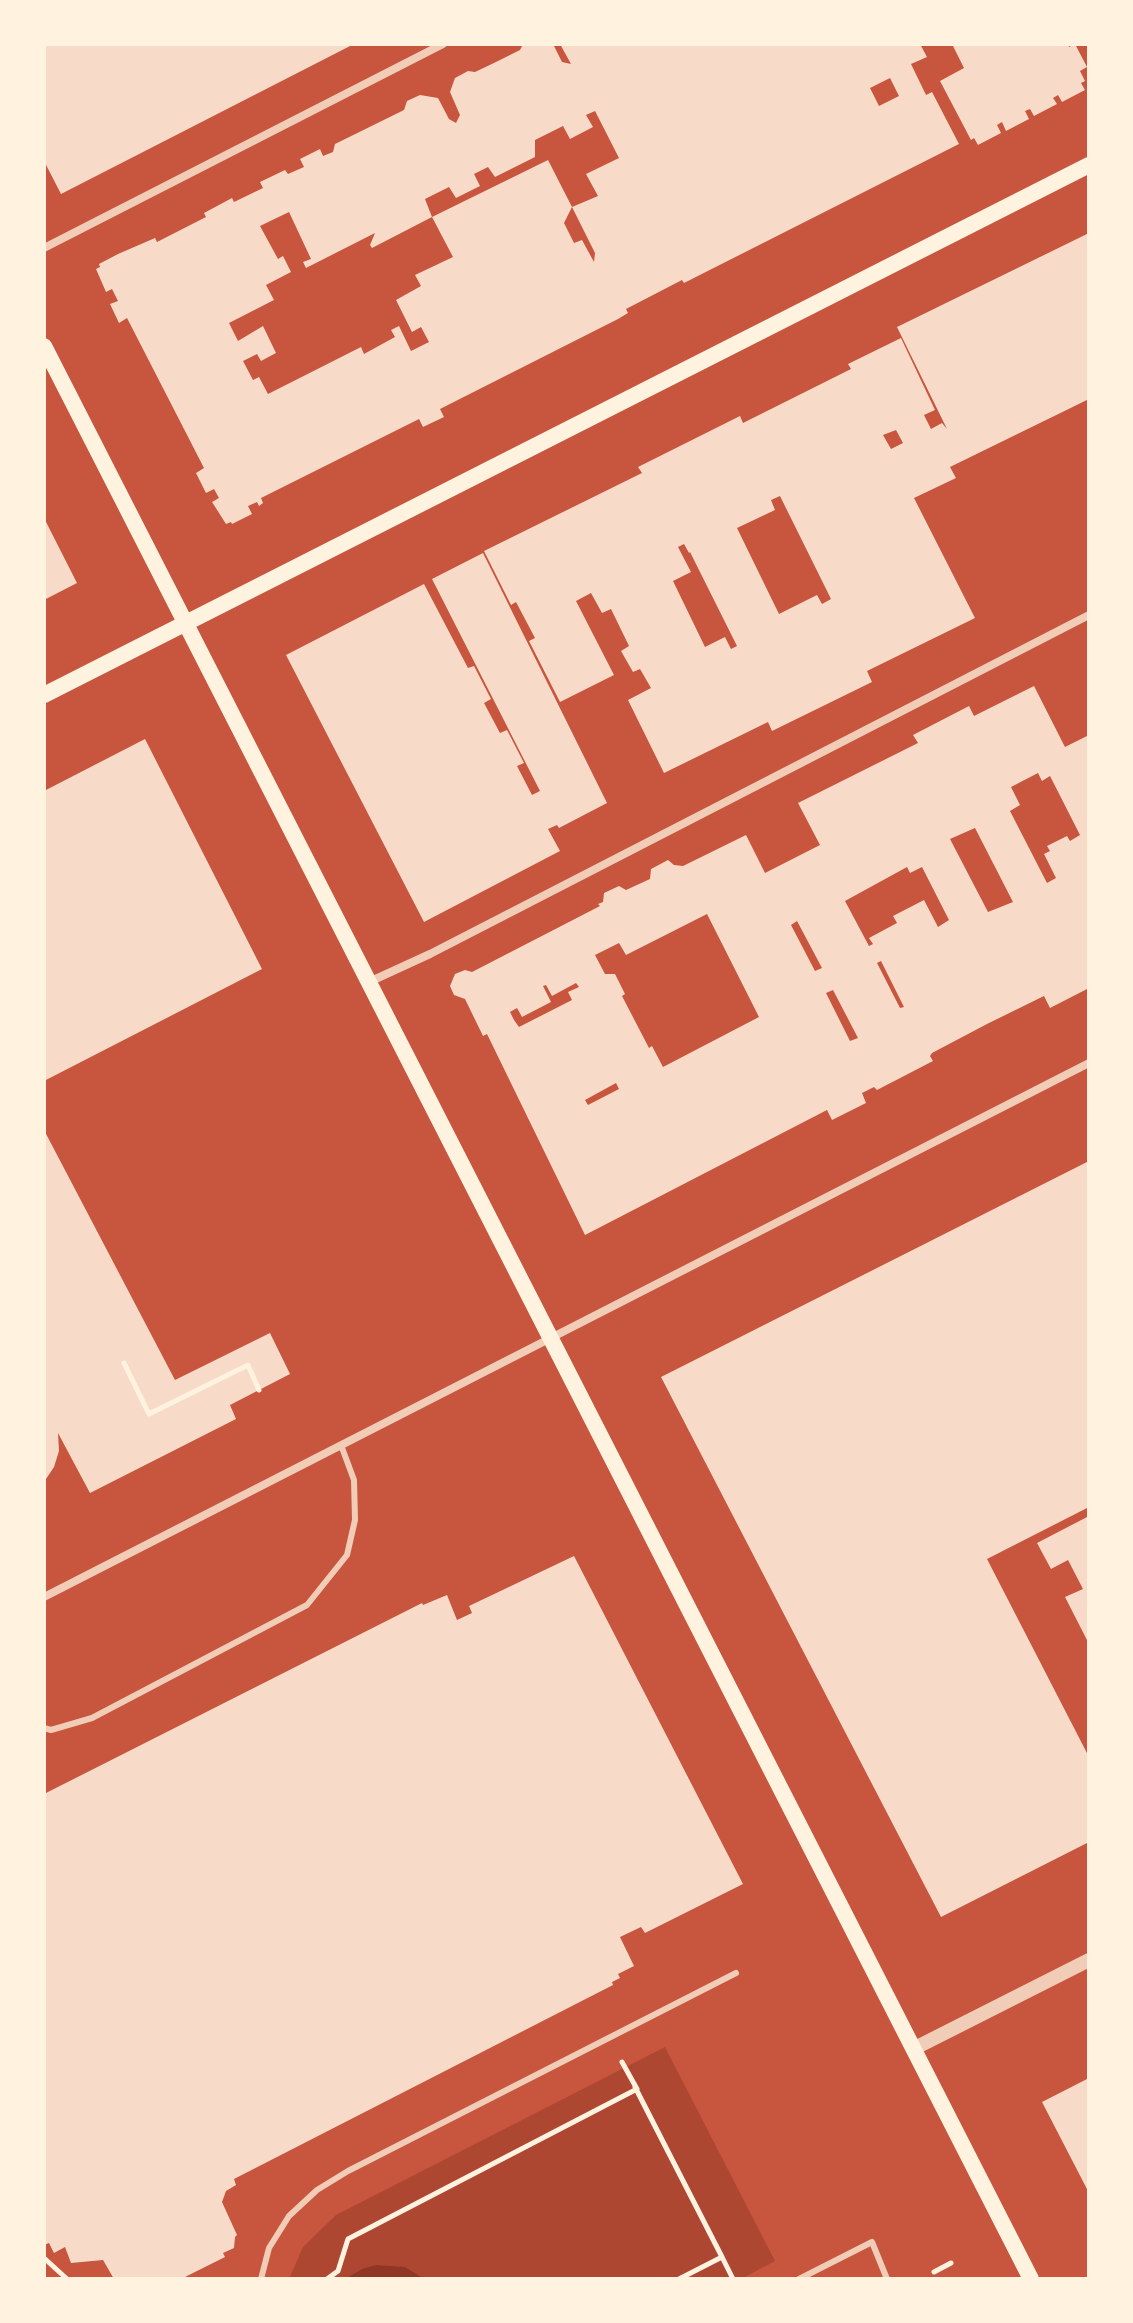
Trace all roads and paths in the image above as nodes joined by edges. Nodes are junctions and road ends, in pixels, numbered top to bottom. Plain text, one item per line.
1 (443, 44) edge
2 (1089, 165) edge
3 (44, 248) edge
4 (44, 346) edge
5 (1089, 615) edge
6 (185, 622) junction
7 (44, 695) edge
8 (369, 982) junction
9 (1089, 1063) edge
10 (550, 1338) junction
11 (124, 1363) dead end
12 (259, 1390) dead end
13 (341, 1445) junction
14 (44, 1597) edge
15 (44, 1728) edge
16 (1089, 1960) edge
17 (736, 1973) dead end
18 (913, 2049) junction
19 (617, 2050) dead end
20 (637, 2089) junction
21 (722, 2257) junction
22 (44, 2258) edge
23 (951, 2263) dead end
24 (934, 2272) dead end
25 (67, 2279) edge
26 (261, 2279) edge
27 (327, 2279) edge
28 (679, 2279) edge
29 (733, 2279) edge
30 (799, 2279) edge
31 (887, 2279) edge
32 (1031, 2279) edge

1 - 3 street
2 - 6 main road
4 - 6 main road
5 - 8 street
6 - 7 main road
6 - 8 main road
8 - 10 main road
9 - 10 street
10 - 13 street
10 - 18 main road
11 - 12 path
13 - 14 street
13 - 15 lane
16 - 18 street
17 - 26 lane
18 - 32 main road
19 - 20 path
20 - 21 path
20 - 27 path
21 - 28 path
21 - 29 path
22 - 25 path
23 - 24 path
30 - 31 lane

